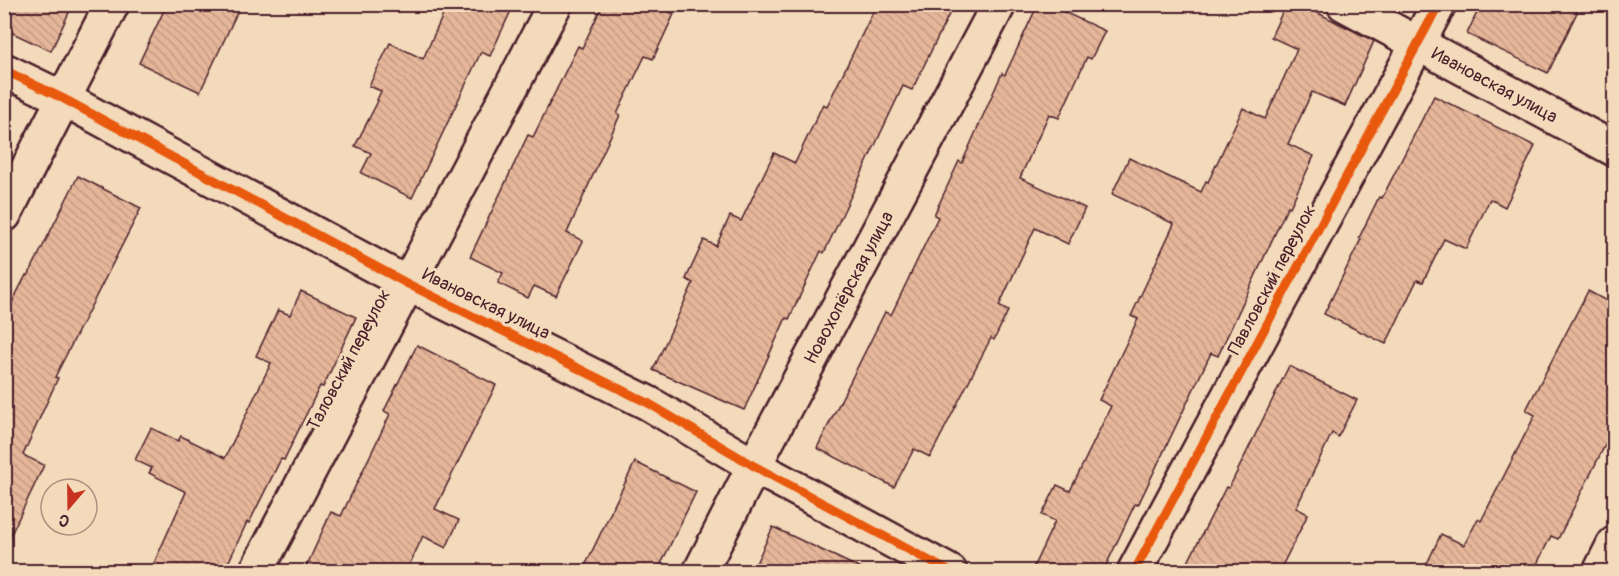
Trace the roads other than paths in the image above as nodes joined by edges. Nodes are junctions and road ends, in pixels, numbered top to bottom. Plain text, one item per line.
1 (112, 4) edge
2 (555, 4) edge
3 (999, 4) edge
4 (1344, 4) edge
5 (1439, 4) edge
6 (1419, 43) junction
7 (4, 70) edge
8 (64, 99) junction
9 (1614, 149) edge
10 (4, 215) edge
11 (408, 284) junction
12 (754, 466) junction
13 (1614, 544) edge
14 (256, 572) edge
15 (700, 572) edge
16 (950, 572) edge
17 (1134, 572) edge
18 (1600, 572) edge

1 - 8 street
2 - 11 street, Таловский переулок
3 - 12 street, Новохопёрская улица
4 - 6 street, Ивановская улица
5 - 6 street, Павловский переулок
6 - 9 street, Ивановская улица
6 - 17 street, Павловский переулок
7 - 8 street, Ивановская улица
8 - 10 street
8 - 11 street, Ивановская улица
11 - 12 street, Ивановская улица
11 - 14 street, Таловский переулок
12 - 15 street, Новохопёрская улица
12 - 16 street, Ивановская улица
13 - 18 street

